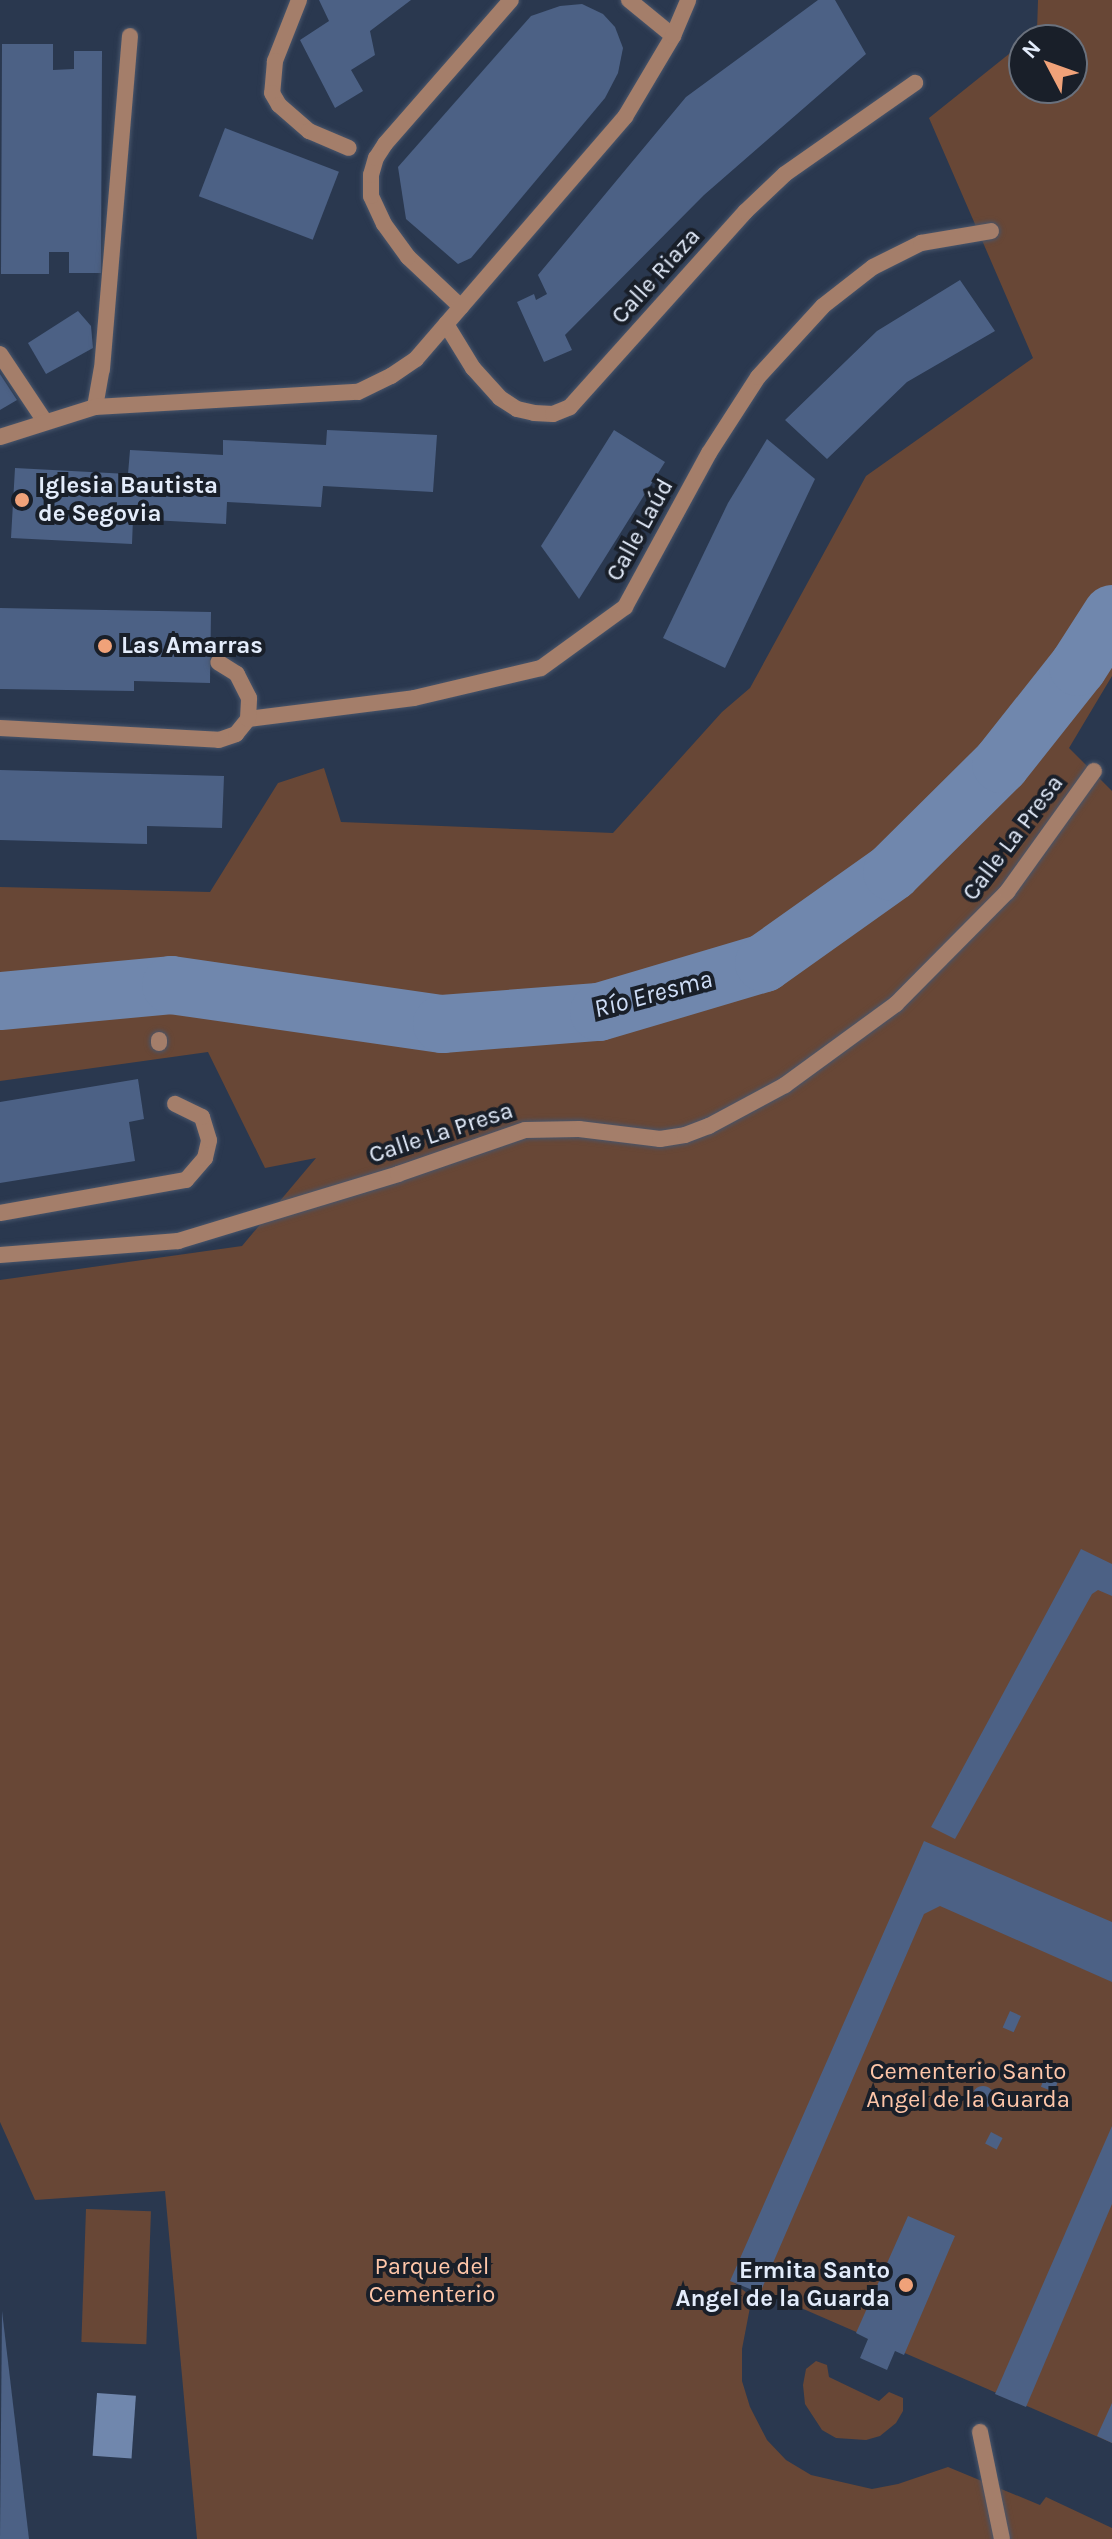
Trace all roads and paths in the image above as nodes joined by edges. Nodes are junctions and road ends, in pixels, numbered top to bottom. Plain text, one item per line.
1 (299, 0) edge
2 (511, 0) edge
3 (629, 0) edge
4 (688, 0) edge
5 (130, 36) dead end
6 (673, 36) junction
7 (915, 83) dead end
8 (349, 148) dead end
9 (991, 231) dead end
10 (461, 307) junction
11 (446, 324) junction
12 (0, 354) edge
13 (95, 407) junction
14 (44, 420) junction
15 (0, 437) edge
16 (218, 662) dead end
17 (248, 719) junction
18 (0, 728) edge
19 (1094, 771) dead end
20 (175, 1104) dead end
21 (0, 1213) edge
22 (0, 1255) edge
23 (980, 2432) dead end
24 (1002, 2539) edge

1 - 8 street
2 - 10 street
3 - 6 street
4 - 6 street
5 - 13 street
6 - 10 street
7 - 11 street, Calle Riaza
9 - 17 street, Calle Laúd
10 - 11 street
11 - 13 street
12 - 14 street
13 - 14 street
14 - 15 street
16 - 17 street
17 - 18 street, Calle Laúd
19 - 22 street, Calle La Presa
20 - 21 street
23 - 24 street

